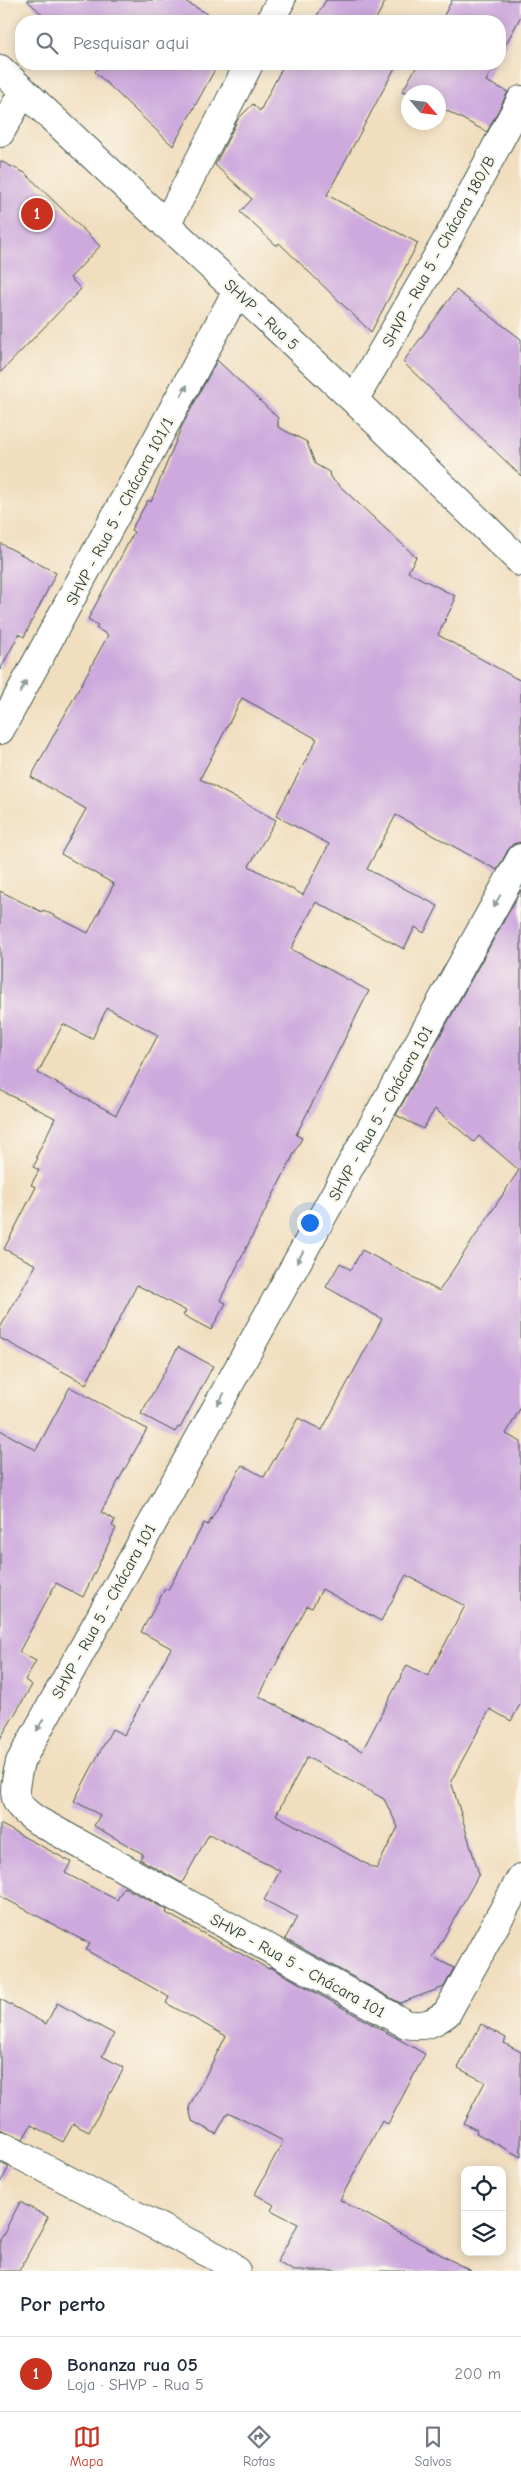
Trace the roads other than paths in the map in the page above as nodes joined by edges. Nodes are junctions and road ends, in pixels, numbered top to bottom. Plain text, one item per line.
1 (281, 0) edge
2 (273, 15) edge
3 (0, 69) edge
4 (246, 70) edge
5 (23, 92) junction
6 (521, 100) edge
7 (0, 134) edge
8 (166, 225) junction
9 (237, 291) junction
10 (354, 400) junction
11 (521, 562) edge
12 (0, 730) edge
13 (521, 858) edge
14 (521, 1878) edge
15 (0, 2146) edge
16 (236, 2271) edge

1 - 2 street
3 - 5 street, SHVP - Rua 5
4 - 8 street
5 - 7 street
5 - 8 street, SHVP - Rua 5
6 - 10 street, SHVP - Rua 5 - Chácara 180/B
8 - 9 street, SHVP - Rua 5
9 - 10 street, SHVP - Rua 5
12 -> 9 street, SHVP - Rua 5 - Chácara 101/1
10 - 11 street, SHVP - Rua 5
13 -> 14 street, SHVP - Rua 5 - Chácara 101
15 - 16 street

